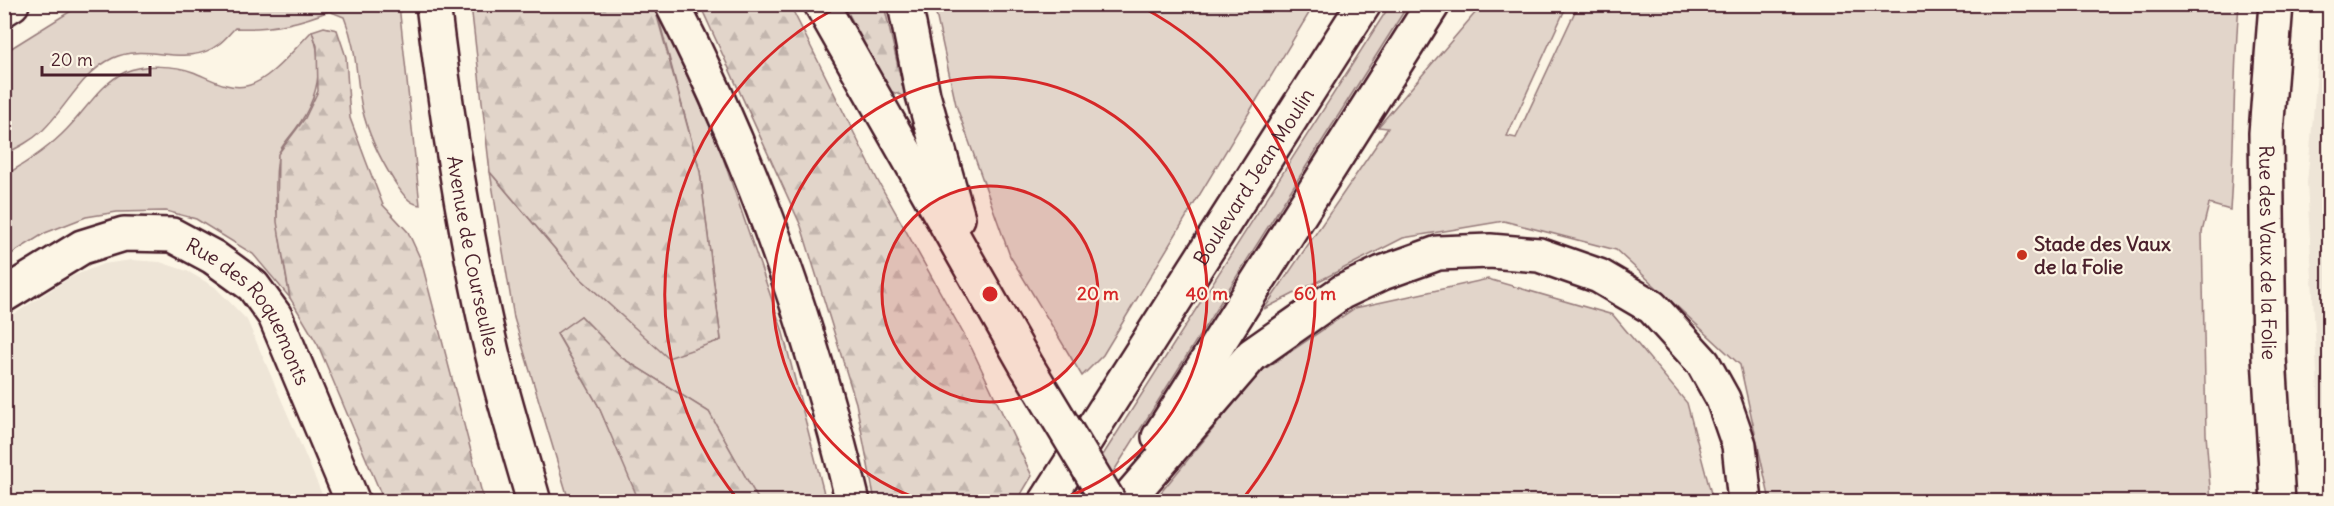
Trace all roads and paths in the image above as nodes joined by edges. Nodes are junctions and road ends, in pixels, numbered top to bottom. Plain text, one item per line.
1 (12, 4) edge
2 (433, 4) edge
3 (672, 4) edge
4 (821, 4) edge
5 (905, 4) edge
6 (1433, 4) edge
7 (2276, 4) edge
8 (1362, 8) edge
9 (4, 9) edge
10 (973, 268) junction
11 (4, 295) edge
12 (353, 501) edge
13 (534, 501) edge
14 (853, 501) edge
15 (1046, 501) edge
16 (1109, 501) edge
17 (1118, 501) edge
18 (1125, 501) edge
19 (1745, 501) edge
20 (2278, 501) edge

1 - 9 main road
2 - 13 main road, Avenue de Courseulles
3 - 14 main road
4 - 10 main road
5 - 10 main road
6 - 17 main road
7 - 20 main road, Rue des Vaux de la Folie
8 - 15 main road, Boulevard Jean Moulin
10 - 16 main road, bridge
11 - 12 main road, Rue des Roquemonts
18 - 19 main road

